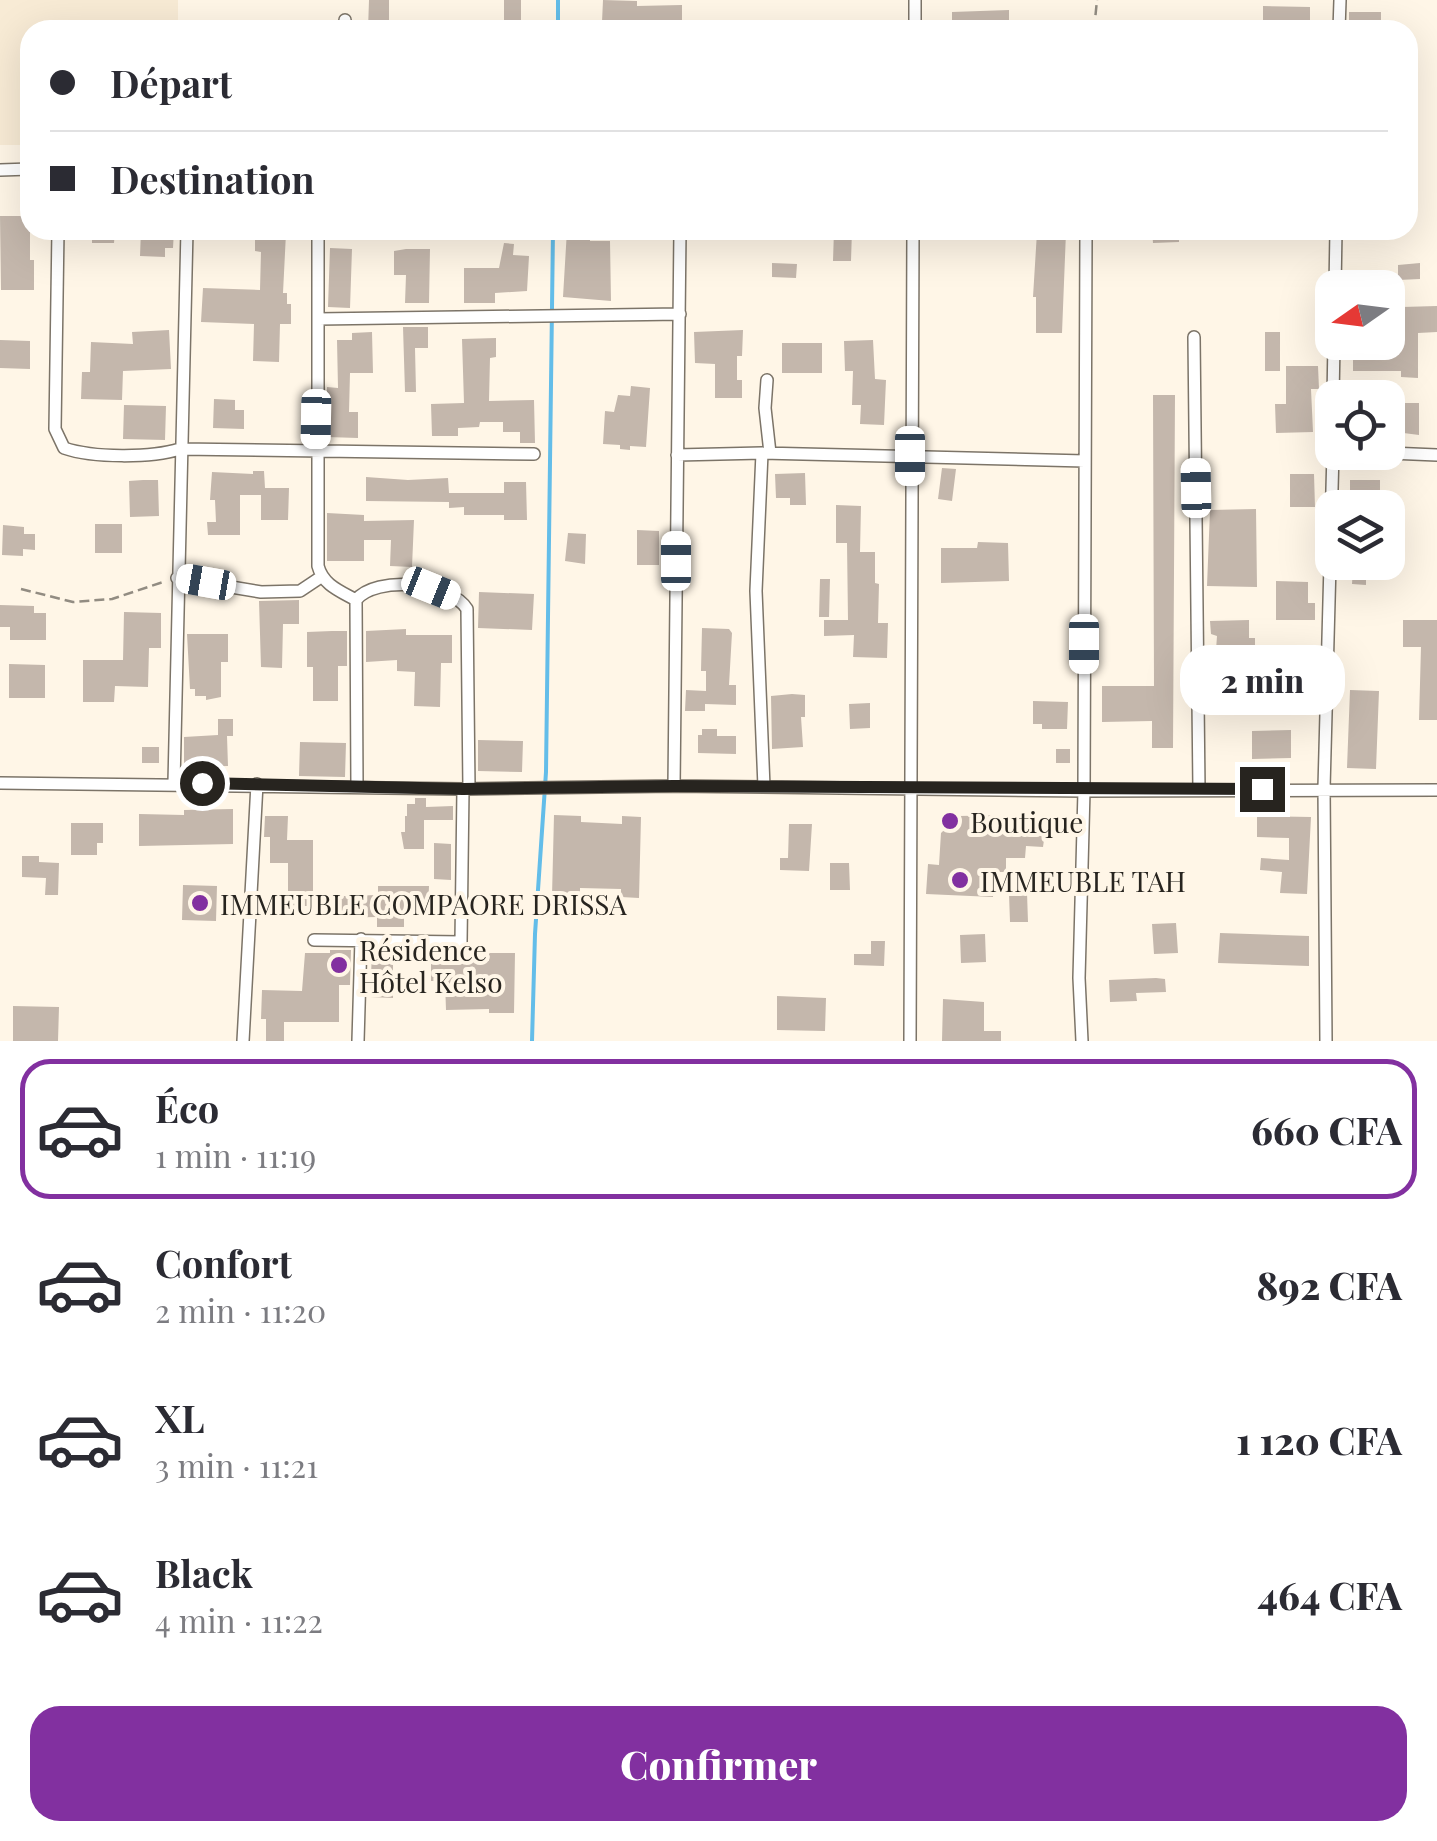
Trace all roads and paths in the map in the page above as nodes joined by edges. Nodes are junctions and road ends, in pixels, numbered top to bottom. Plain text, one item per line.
1 (58, 240) edge
2 (187, 240) edge
3 (318, 240) edge
4 (680, 240) edge
5 (913, 240) edge
6 (1086, 240) edge
7 (1336, 240) edge
8 (1335, 270) edge
9 (680, 314) junction
10 (318, 319) junction
11 (1194, 336) dead end
12 (767, 380) dead end
13 (180, 449) junction
14 (316, 452) junction
15 (766, 453) junction
16 (534, 454) dead end
17 (1405, 454) edge
18 (677, 455) junction
19 (1437, 455) edge
20 (910, 456) junction
21 (1085, 462) junction
22 (1332, 470) edge
23 (321, 577) junction
24 (178, 578) junction
25 (22, 589) dead end
26 (356, 600) junction
27 (0, 783) edge
28 (174, 783) junction
29 (257, 784) junction
30 (357, 786) junction
31 (674, 786) junction
32 (764, 786) junction
33 (910, 788) junction
34 (1324, 788) junction
35 (466, 789) junction
36 (1084, 790) junction
37 (1200, 790) junction
38 (1437, 790) edge
39 (361, 939) junction
40 (314, 940) dead end
41 (243, 1041) edge
42 (358, 1041) edge
43 (910, 1041) edge
44 (1082, 1041) edge
45 (1326, 1041) edge

1 - 13 street
2 - 13 street
3 - 10 street
4 - 9 street
5 - 20 street
6 - 21 street
7 - 8 street
9 - 10 street
9 - 18 street
10 - 14 street
11 - 37 street
12 - 15 street
13 - 14 street
13 - 24 street
14 - 16 street
14 - 23 street
15 - 18 street
15 - 20 street
15 - 32 street
17 - 19 street
18 - 31 street
20 - 21 street
20 - 33 street
21 - 36 street
22 - 34 street
23 - 24 street
23 - 26 street
24 - 25 path
24 - 28 street
26 - 30 street
26 - 35 street
27 - 28 street
28 - 29 street
29 - 30 street
29 - 41 street
30 - 35 street
31 - 32 street
31 - 35 street
32 - 33 street
33 - 36 street
33 - 43 street
34 - 37 street
34 - 38 street
34 - 45 street
35 - 39 street
36 - 37 street
36 - 44 street
39 - 40 street
39 - 42 street

